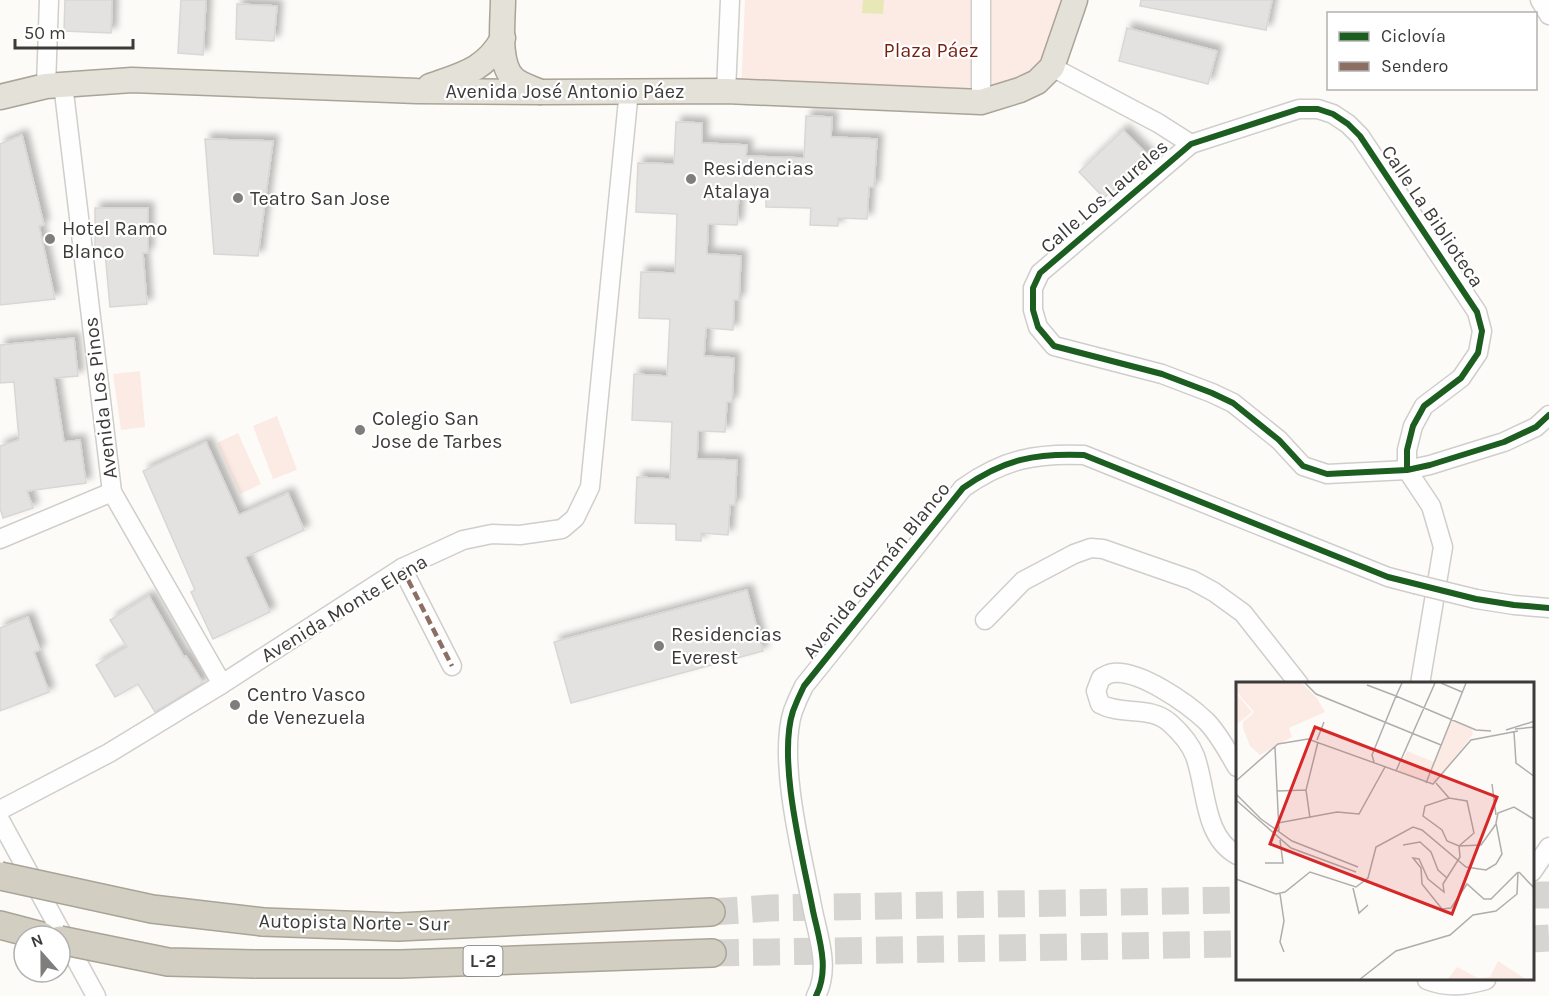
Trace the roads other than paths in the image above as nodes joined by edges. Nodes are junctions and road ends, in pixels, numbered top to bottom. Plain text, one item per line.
1 (49, 0) edge
2 (503, 0) edge
3 (730, 0) edge
4 (981, 0) edge
5 (1075, 0) edge
6 (1540, 0) edge
7 (1549, 15) edge
8 (502, 38) junction
9 (1052, 67) junction
10 (55, 85) junction
11 (629, 90) junction
12 (417, 91) junction
13 (726, 91) junction
14 (542, 93) junction
15 (0, 97) edge
16 (981, 102) junction
17 (1191, 144) junction
18 (1549, 416) edge
19 (1407, 470) junction
20 (112, 492) junction
21 (0, 539) edge
22 (402, 568) junction
23 (1549, 609) edge
24 (985, 620) dead end
25 (452, 666) dead end
26 (1297, 682) edge
27 (1420, 682) edge
28 (222, 684) junction
29 (1236, 766) edge
30 (0, 810) edge
31 (0, 819) edge
32 (1549, 847) edge
33 (1236, 854) edge
34 (1534, 870) edge
35 (0, 876) edge
36 (711, 912) tunnel mouth
37 (72, 942) edge
38 (712, 953) tunnel mouth
39 (1430, 981) edge
40 (1482, 981) edge
41 (96, 996) edge
42 (816, 996) edge

1 - 10 street, Avenida Los Pinos
2 - 8 main road
3 - 13 street
4 - 16 street
5 - 9 main road
6 - 7 street
8 - 12 main road
8 - 14 main road
9 - 16 main road, Avenida José Antonio Páez
9 - 17 street
10 - 12 main road, Avenida José Antonio Páez
10 - 15 main road, Avenida José Antonio Páez
10 - 20 street, Avenida Los Pinos
11 - 13 main road, Avenida José Antonio Páez
11 - 14 main road, Avenida José Antonio Páez
11 - 22 street, Avenida Monte Elena
12 - 14 main road, Avenida José Antonio Páez
13 - 16 main road, Avenida José Antonio Páez
17 - 19 street, Calle La Biblioteca
17 - 19 street, Calle Los Laureles
18 - 19 street, Calle Los Laureles
19 - 27 street
20 - 21 street
20 - 28 street, Avenida Los Pinos
22 - 25 street
22 - 28 street, Avenida Monte Elena
23 - 42 street, Avenida Guzmán Blanco, bridge
24 - 26 street
28 - 30 street, Avenida Monte Elena
29 - 33 street
31 - 41 street
32 - 34 street
35 - 36 highway, Autopista Norte - Sur / L-2, bridge
37 - 38 highway, Autopista Norte - Sur / L-2, bridge
39 - 40 street

